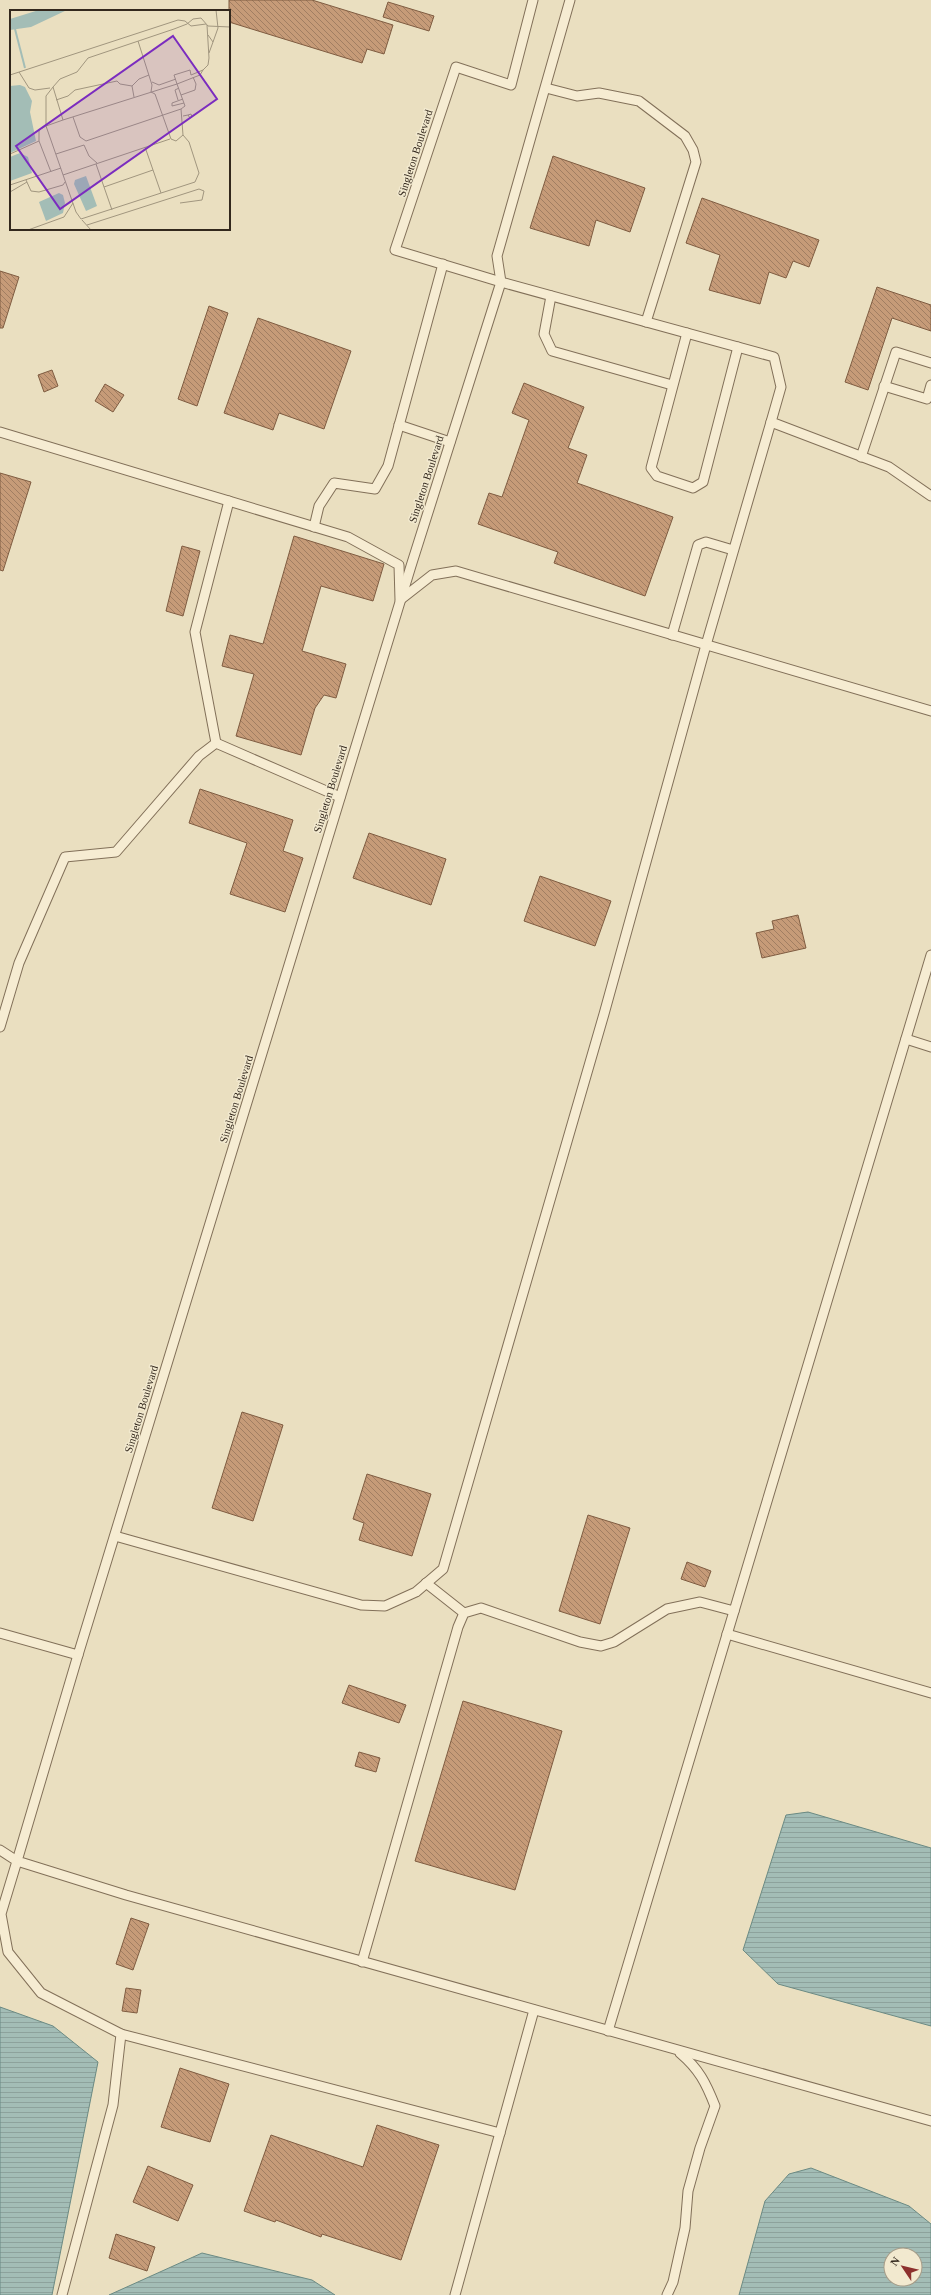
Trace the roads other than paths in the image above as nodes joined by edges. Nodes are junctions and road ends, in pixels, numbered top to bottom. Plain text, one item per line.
1 (533, 0) edge
2 (570, 0) edge
3 (546, 88) junction
4 (443, 264) junction
5 (501, 282) junction
6 (551, 296) junction
7 (646, 322) junction
8 (687, 333) junction
9 (738, 347) junction
10 (931, 363) edge
11 (672, 385) junction
12 (931, 385) edge
13 (884, 386) junction
14 (771, 422) junction
15 (399, 425) junction
16 (0, 432) edge
17 (450, 442) junction
18 (861, 456) junction
19 (931, 496) edge
20 (229, 502) junction
21 (314, 527) junction
22 (733, 550) junction
23 (400, 600) junction
24 (672, 635) junction
25 (706, 644) junction
26 (931, 711) edge
27 (216, 743) junction
28 (340, 797) junction
29 (931, 955) edge
30 (0, 1027) edge
31 (906, 1039) junction
32 (931, 1046) edge
33 (115, 1536) junction
34 (426, 1583) junction
35 (734, 1611) junction
36 (464, 1613) junction
37 (0, 1633) edge
38 (727, 1634) junction
39 (78, 1655) junction
40 (931, 1693) edge
41 (0, 1850) edge
42 (17, 1860) junction
43 (362, 1962) junction
44 (534, 2010) junction
45 (608, 2031) junction
46 (120, 2034) junction
47 (676, 2050) junction
48 (931, 2121) edge
49 (500, 2133) junction
50 (62, 2295) edge
51 (455, 2295) edge
52 (667, 2295) edge

1 - 4 lane, Singleton Boulevard
2 - 3 lane
3 - 5 lane
3 - 7 lane
4 - 5 lane, Singleton Boulevard
4 - 15 lane
5 - 6 lane
5 - 17 lane, Singleton Boulevard
6 - 7 lane
6 - 11 lane
7 - 8 lane
8 - 9 lane
8 - 11 lane
9 - 11 lane
9 - 14 lane
10 - 13 lane
12 - 13 lane
13 - 18 lane
14 - 18 lane
14 - 22 lane
15 - 17 lane
15 - 21 lane
16 - 20 lane
17 - 23 lane, Singleton Boulevard
18 - 19 lane
20 - 21 lane
20 - 27 lane
21 - 23 lane
22 - 24 lane
22 - 25 lane
23 - 24 lane
23 - 28 lane, Singleton Boulevard
24 - 25 lane
25 - 26 lane
25 - 34 lane
27 - 28 lane
27 - 30 lane
28 - 33 lane, Singleton Boulevard
29 - 31 lane
31 - 32 lane
31 - 35 lane
33 - 34 lane
33 - 39 lane, Singleton Boulevard
34 - 36 lane
35 - 36 lane
35 - 38 lane
36 - 43 lane
37 - 39 lane
38 - 40 lane
38 - 45 lane
39 - 42 lane, Singleton Boulevard
41 - 42 lane
42 - 43 lane
42 - 46 lane, Singleton Boulevard
43 - 44 lane
44 - 45 lane
44 - 49 lane
45 - 47 lane
46 - 49 lane, Singleton Boulevard
46 - 50 lane
47 - 48 lane
47 - 52 lane
49 - 51 lane

